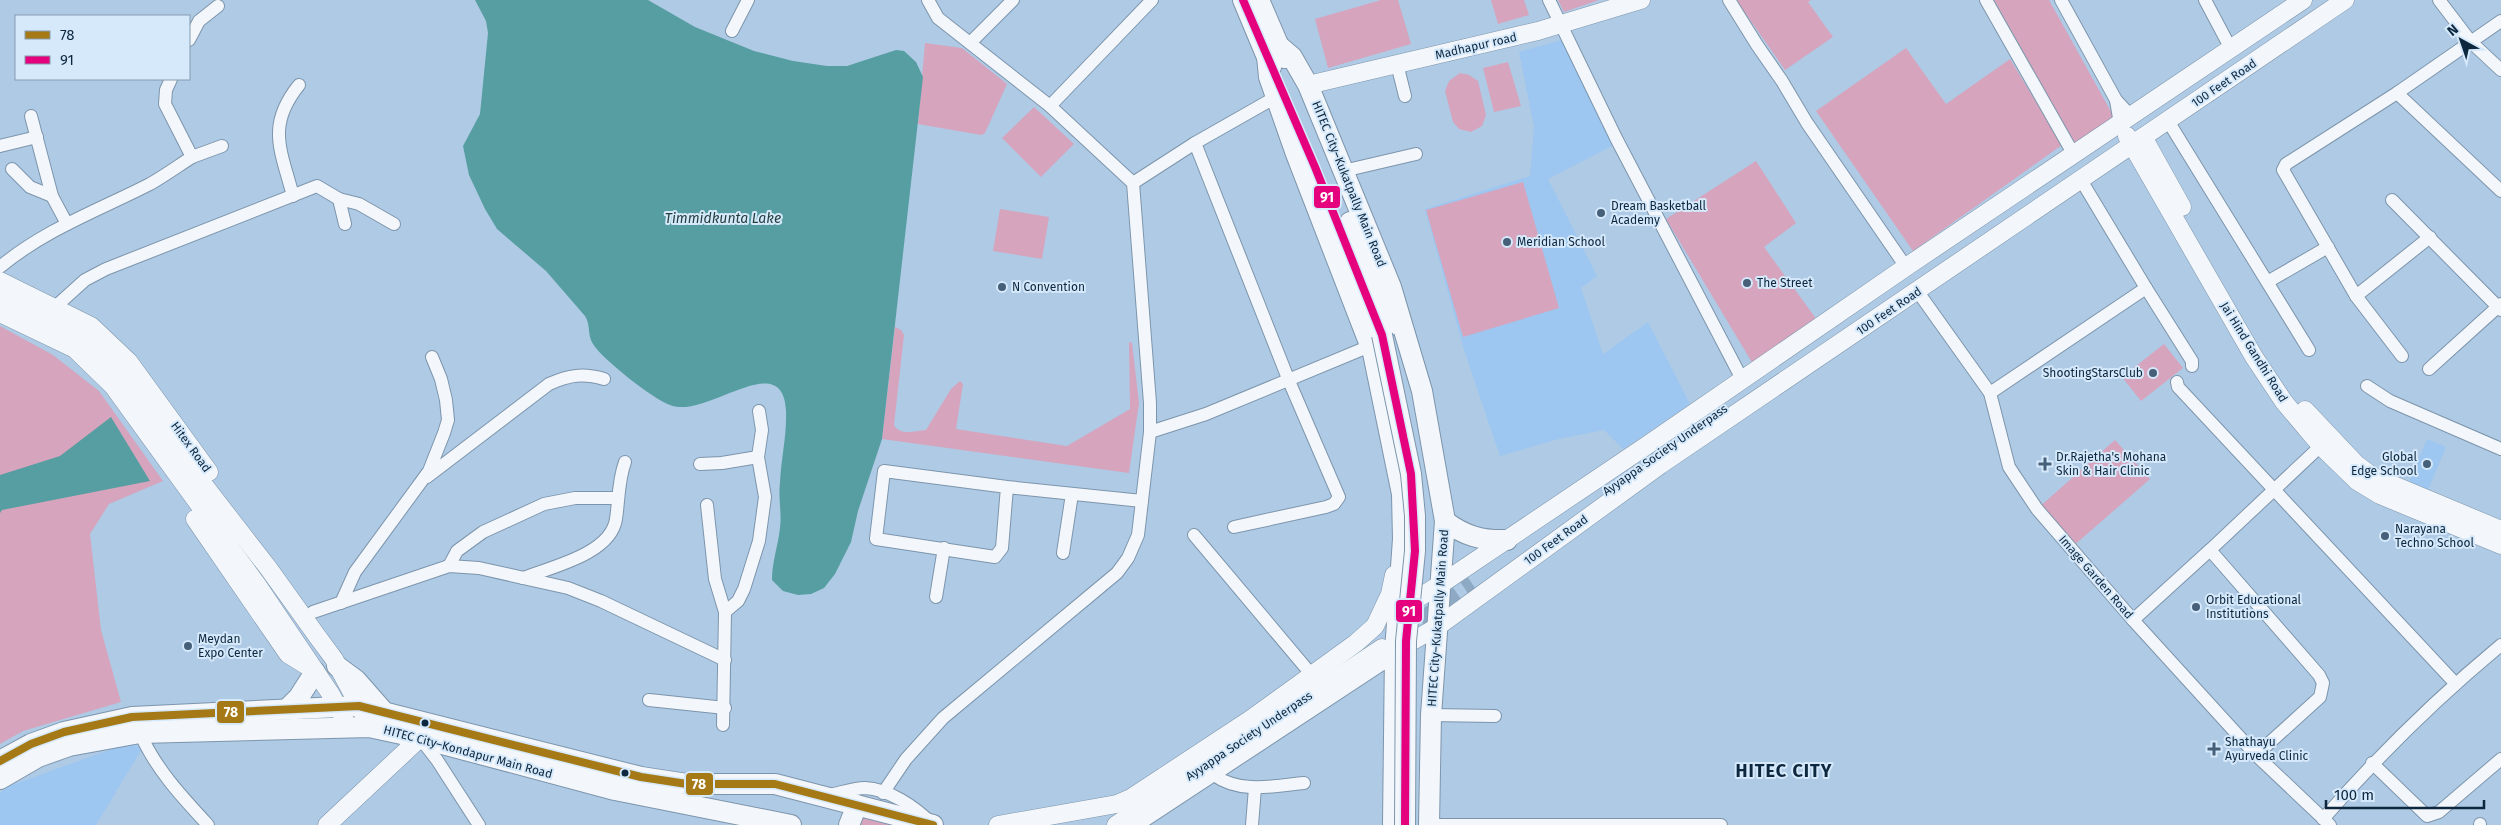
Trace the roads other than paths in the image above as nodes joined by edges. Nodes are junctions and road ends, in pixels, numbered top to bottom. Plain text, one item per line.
1 (748, 0) edge
2 (928, 0) edge
3 (1013, 0) edge
4 (1152, 0) edge
5 (1243, 0) edge
6 (1258, 0) edge
7 (1549, 0) edge
8 (1641, 0) edge
9 (1729, 0) edge
10 (1986, 0) edge
11 (2061, 0) edge
12 (2205, 0) edge
13 (2345, 0) edge
14 (2439, 0) edge
15 (2295, 2) edge
16 (218, 6) dead end
17 (2501, 21) edge
18 (1562, 24) junction
19 (732, 32) dead end
20 (190, 38) edge
21 (2471, 42) junction
22 (970, 43) junction
23 (2231, 49) junction
24 (1273, 51) junction
25 (1397, 64) junction
26 (2501, 70) edge
27 (171, 80) edge
28 (299, 85) dead end
29 (1308, 85) junction
30 (2397, 93) junction
31 (1406, 96) dead end
32 (1276, 97) junction
33 (1050, 106) junction
34 (31, 116) dead end
35 (2126, 120) junction
36 (2168, 120) junction
37 (37, 137) junction
38 (2138, 141) junction
39 (1194, 143) junction
40 (0, 146) edge
41 (222, 146) dead end
42 (1416, 154) dead end
43 (2074, 155) junction
44 (192, 158) junction
45 (12, 169) dead end
46 (1343, 171) junction
47 (2082, 180) junction
48 (1133, 183) junction
49 (2501, 191) edge
50 (52, 196) junction
51 (293, 196) junction
52 (339, 199) junction
53 (2392, 200) dead end
54 (2003, 202) junction
55 (1343, 220) junction
56 (67, 224) junction
57 (345, 224) dead end
58 (394, 224) dead end
59 (2018, 224) junction
60 (2430, 237) junction
61 (2328, 247) junction
62 (0, 267) edge
63 (1906, 267) junction
64 (0, 281) edge
65 (2269, 281) junction
66 (2146, 288) junction
67 (1918, 292) junction
68 (2356, 296) junction
69 (0, 298) edge
70 (1850, 307) junction
71 (2500, 307) edge
72 (54, 308) junction
73 (0, 313) edge
74 (0, 320) edge
75 (1370, 346) junction
76 (2309, 350) dead end
77 (2402, 356) dead end
78 (432, 357) dead end
79 (2192, 366) dead end
80 (2429, 369) dead end
81 (604, 379) dead end
82 (1289, 381) junction
83 (1743, 381) junction
84 (2176, 382) dead end
85 (2367, 386) dead end
86 (1990, 393) junction
87 (759, 411) dead end
88 (1150, 432) junction
89 (2325, 442) junction
90 (2501, 449) edge
91 (758, 457) junction
92 (625, 462) dead end
93 (700, 464) dead end
94 (423, 480) junction
95 (1007, 487) junction
96 (2273, 490) junction
97 (1072, 494) junction
98 (618, 498) junction
99 (1142, 501) junction
100 (707, 505) dead end
101 (1445, 522) junction
102 (1234, 527) dead end
103 (2501, 530) edge
104 (1194, 535) dead end
105 (1403, 539) junction
106 (1506, 540) junction
107 (2501, 545) edge
108 (944, 548) junction
109 (2210, 550) junction
110 (1063, 553) dead end
111 (449, 566) junction
112 (522, 578) junction
113 (1440, 584) junction
114 (1473, 585) tunnel mouth
115 (936, 598) dead end
116 (341, 603) junction
117 (1397, 610) junction
118 (313, 612) junction
119 (724, 612) junction
120 (2133, 620) junction
121 (1438, 627) junction
122 (2501, 645) edge
123 (1387, 654) junction
124 (725, 660) junction
125 (335, 662) junction
126 (314, 670) junction
127 (1311, 674) junction
128 (2455, 683) junction
129 (649, 700) dead end
130 (359, 706) junction
131 (338, 708) junction
132 (725, 708) junction
133 (287, 709) junction
134 (385, 713) junction
135 (1431, 715) junction
136 (1494, 716) dead end
137 (200, 722) junction
138 (724, 725) dead end
139 (369, 727) junction
140 (348, 728) junction
141 (140, 733) junction
142 (420, 738) junction
143 (2256, 755) junction
144 (2501, 760) edge
145 (0, 761) edge
146 (2372, 762) junction
147 (1214, 775) junction
148 (0, 779) edge
149 (1304, 783) dead end
150 (1255, 788) junction
151 (883, 793) junction
152 (822, 796) junction
153 (857, 805) junction
154 (2326, 822) edge
155 (1395, 824) edge
156 (208, 825) edge
157 (327, 825) edge
158 (479, 825) edge
159 (790, 825) edge
160 (849, 825) edge
161 (933, 825) edge
162 (998, 825) edge
163 (1116, 825) edge
164 (1138, 825) edge
165 (1252, 825) edge
166 (1417, 825) edge
167 (1430, 825) edge
168 (1436, 825) edge
169 (1684, 825) edge
170 (1721, 825) edge

1 - 19 street
2 - 22 street
3 - 22 street
4 - 33 street
5 - 24 main road, HITEC City–Kukatpally Main Road
6 - 24 main road, HITEC City–Kukatpally Main Road
7 - 18 street
8 - 18 main road, Madhapur road
9 - 63 street
10 - 43 street
11 - 35 street
12 - 23 street
13 - 36 main road, 100 Feet Road
14 - 21 street
15 - 23 main road, 100 Feet Road
16 - 20 street
17 - 21 street
18 - 25 main road, Madhapur road
18 - 83 street
21 - 26 street
21 - 30 street
22 - 33 street
23 - 35 main road, 100 Feet Road
24 - 29 main road, HITEC City–Kukatpally Main Road
24 - 32 main road, HITEC City–Kukatpally Main Road
24 - 55 main road
25 - 29 main road, Madhapur road
25 - 31 street
27 - 44 street
28 - 51 street
29 - 46 main road, HITEC City–Kukatpally Main Road
30 - 49 street
30 - 61 street
32 - 39 street
32 - 75 main road, HITEC City–Kukatpally Main Road
33 - 48 street
34 - 37 street
35 - 38 main road, Jai Hind Gandhi Road
35 - 43 main road, 100 Feet Road
36 - 38 main road, 100 Feet Road
36 - 65 street
37 - 40 street
37 - 50 street
38 - 47 main road, 100 Feet Road
38 - 89 main road, Jai Hind Gandhi Road
39 - 48 street
39 - 82 street
41 - 44 street
42 - 46 street
43 - 54 main road, 100 Feet Road
44 - 56 street
45 - 50 street
46 - 101 main road, HITEC City–Kukatpally Main Road
47 - 59 main road, 100 Feet Road
47 - 66 street
48 - 88 street
50 - 56 street
51 - 52 street
51 - 72 street
52 - 57 street
52 - 58 street
53 - 60 street
54 - 59 main road
54 - 63 main road, 100 Feet Road
55 - 155 main road, bridge
55 - 166 main road
56 - 62 street
59 - 67 main road, 100 Feet Road
60 - 68 street
60 - 71 street
61 - 65 street
61 - 68 street
63 - 70 main road, 100 Feet Road
64 - 72 main road, Hitex Road
65 - 76 street
66 - 79 street
66 - 86 street
67 - 86 street, Image Garden Road
67 - 121 main road, 100 Feet Road
68 - 77 street
69 - 125 main road, Hitex Road
70 - 83 main road, 100 Feet Road
70 - 114 main road, Ayyappa Society Underpass
71 - 80 street
72 - 118 main road, Hitex Road
73 - 126 main road
74 - 126 main road
75 - 82 street
75 - 105 main road, HITEC City–Kukatpally Main Road
78 - 94 street
81 - 94 street
82 - 88 street
82 - 102 street
83 - 106 main road, 100 Feet Road
84 - 96 street
85 - 90 street
86 - 120 street, Image Garden Road
87 - 91 street
88 - 99 street
89 - 96 street
89 - 103 main road, Jai Hind Gandhi Road
89 - 107 main road, Jai Hind Gandhi Road
91 - 93 street
91 - 119 street
92 - 98 street
94 - 116 street
95 - 97 street
95 - 108 street
95 - 108 street
96 - 109 street
96 - 128 street
97 - 99 street
97 - 110 street
98 - 111 street
98 - 112 street
99 - 151 street
100 - 119 street
101 - 106 main road
101 - 113 main road, HITEC City–Kukatpally Main Road
104 - 127 street
105 - 117 main road, HITEC City–Kukatpally Main Road
105 - 127 main road, HITEC City–Kukatpally Main Road
106 - 113 main road, 100 Feet Road
108 - 115 street
109 - 120 street
109 - 143 street
111 - 112 street
111 - 116 street
112 - 124 street
113 - 117 main road, 100 Feet Road
113 - 121 main road, HITEC City–Kukatpally Main Road
116 - 118 street
117 - 123 main road, HITEC City–Kukatpally Main Road
118 - 125 main road, Hitex Road
119 - 124 street
120 - 143 street, Image Garden Road
121 - 123 main road, 100 Feet Road
121 - 135 main road, HITEC City–Kukatpally Main Road
122 - 128 street
123 - 147 street
123 - 155 main road, HITEC City–Kukatpally Main Road
123 - 163 main road, Ayyappa Society Underpass
124 - 132 street
125 - 130 main road, Hitex Road
125 - 134 main road
126 - 131 main road
126 - 133 main road
127 - 162 main road, HITEC City–Kukatpally Main Road
128 - 146 street
129 - 132 street
130 - 131 main road, HITEC City–Kondapur Main Road
130 - 134 main road, HITEC City–Kondapur Main Road
130 - 139 main road, Hitex Road
131 - 133 main road, HITEC City–Kondapur Main Road
131 - 140 main road
132 - 138 street
133 - 137 main road, HITEC City–Kondapur Main Road
134 - 152 main road, HITEC City–Kondapur Main Road
135 - 136 street
135 - 167 main road, HITEC City–Kukatpally Main Road
137 - 140 main road, HITEC City–Kondapur Main Road
137 - 141 main road, HITEC City–Kondapur Main Road
137 - 145 main road, HITEC City–Kondapur Main Road
139 - 140 main road, HITEC City–Kondapur Main Road
139 - 142 main road, HITEC City–Kondapur Main Road
141 - 148 main road, HITEC City–Kondapur Main Road
141 - 156 street
142 - 157 main road
142 - 158 street
142 - 159 main road, HITEC City–Kondapur Main Road
143 - 154 street, Image Garden Road
144 - 146 street
146 - 154 street
147 - 150 street
147 - 164 street
149 - 150 street
150 - 165 street
151 - 152 street
151 - 161 street
152 - 153 main road, HITEC City–Kondapur Main Road
153 - 160 main road
153 - 161 main road, HITEC City–Kondapur Main Road
168 - 169 street
169 - 170 street

